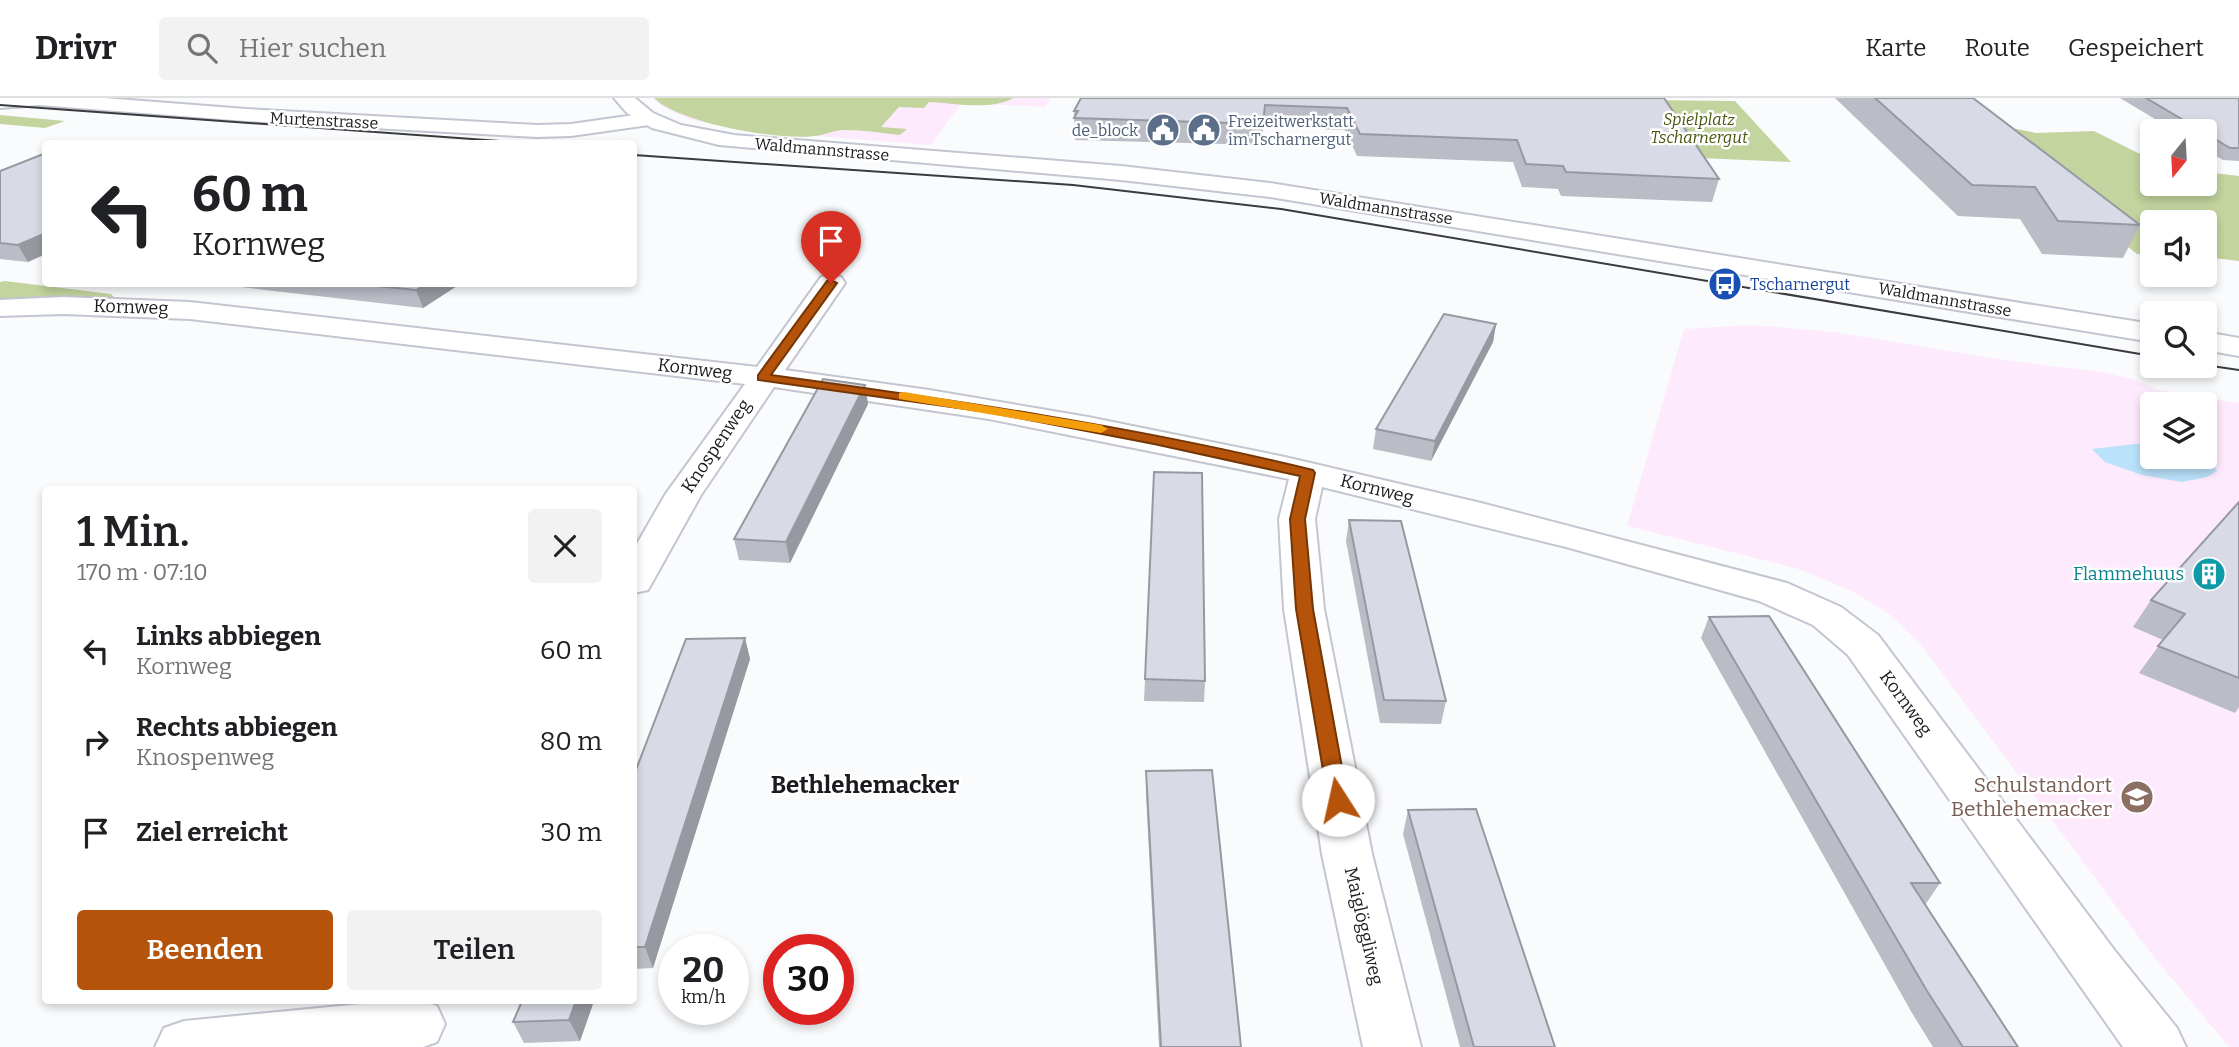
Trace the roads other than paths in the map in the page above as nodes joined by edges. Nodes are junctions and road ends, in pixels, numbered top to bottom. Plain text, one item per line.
1 (624, 98) edge
2 (0, 102) edge
3 (649, 119) junction
4 (831, 283) dead end
5 (0, 308) edge
6 (2140, 331) edge
7 (2217, 343) edge
8 (2239, 347) edge
9 (763, 377) junction
10 (1308, 473) junction
11 (637, 576) edge
12 (418, 1024) edge
13 (184, 1047) edge
14 (1392, 1047) edge
15 (2157, 1047) edge

1 - 3 street, Waldmannstrasse
2 - 3 street, Murtenstrasse
3 - 6 street, Waldmannstrasse
4 - 9 street, Knospenweg
5 - 9 street, Kornweg
7 - 8 street
9 - 10 street, Kornweg
9 - 11 street, Knospenweg
10 - 14 street, Maiglöggliweg
10 - 15 street, Kornweg
12 - 13 street

